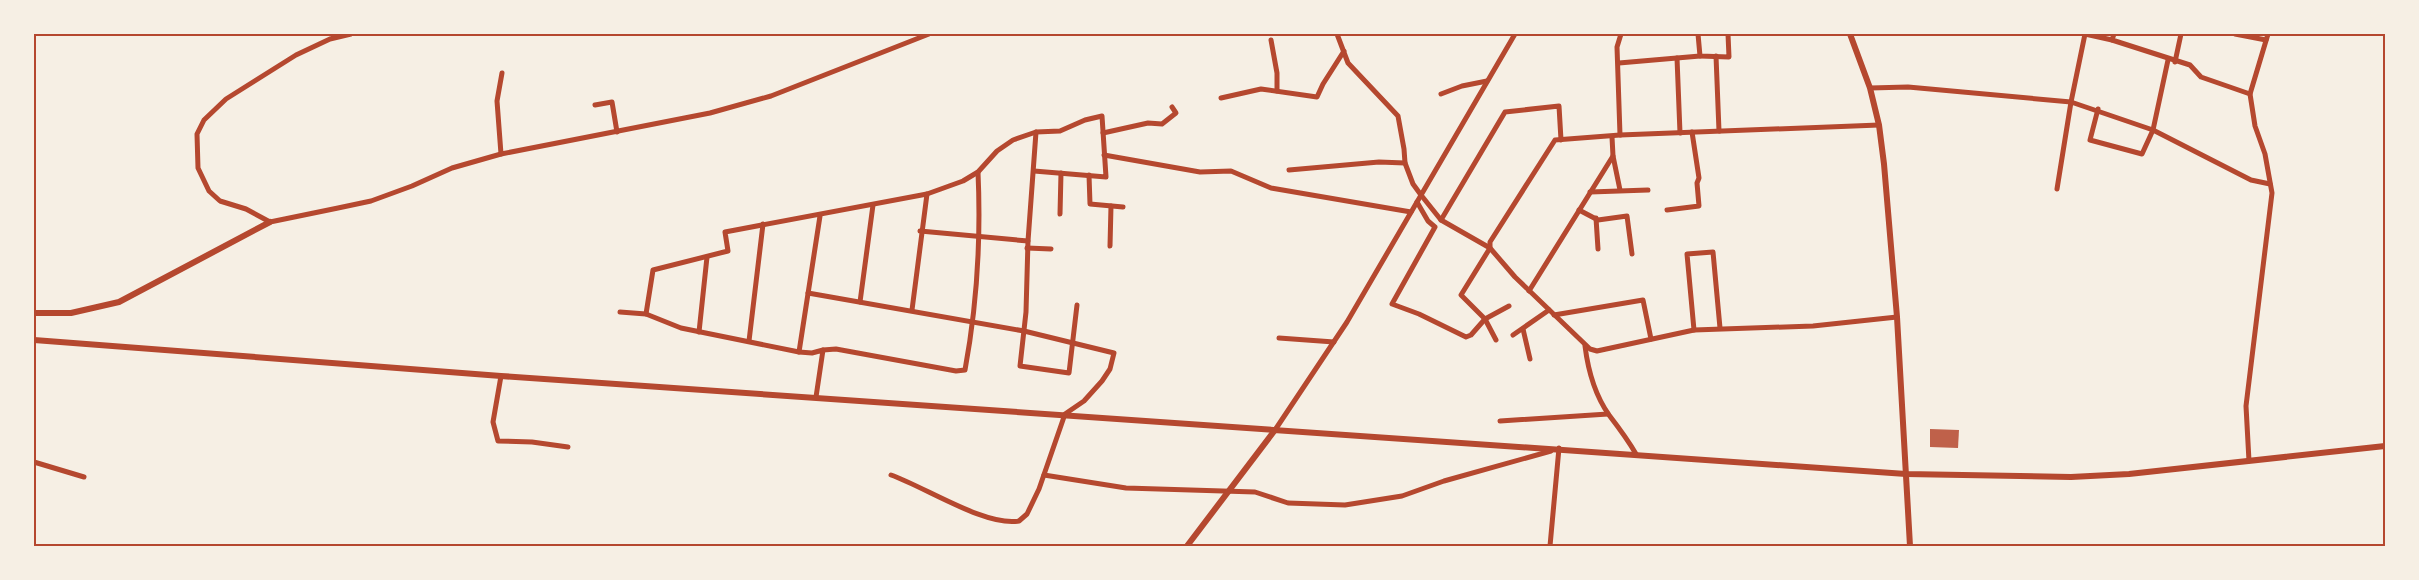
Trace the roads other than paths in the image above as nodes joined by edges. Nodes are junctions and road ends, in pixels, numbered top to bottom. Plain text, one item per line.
1 (351, 34) edge
2 (929, 34) edge
3 (1337, 34) edge
4 (1515, 34) edge
5 (1621, 34) edge
6 (1698, 34) edge
7 (1728, 34) edge
8 (1850, 34) edge
9 (2085, 34) edge
10 (2114, 34) edge
11 (2181, 34) edge
12 (2235, 34) edge
13 (2268, 34) edge
14 (1271, 40) dead end
15 (2112, 40) junction
16 (2266, 40) junction
17 (1344, 51) junction
18 (1700, 56) junction
19 (1716, 56) junction
20 (1677, 58) junction
21 (2168, 60) junction
22 (2175, 62) junction
23 (1619, 63) junction
24 (502, 73) dead end
25 (1487, 81) junction
26 (1870, 88) junction
27 (1277, 91) junction
28 (1441, 94) dead end
29 (2250, 94) junction
30 (1222, 98) dead end
31 (2071, 102) junction
32 (595, 104) dead end
33 (1172, 106) dead end
34 (2098, 109) junction
35 (1176, 113) junction
36 (1181, 119) dead end
37 (1879, 125) junction
38 (2154, 130) junction
39 (1719, 131) junction
40 (617, 132) junction
41 (1036, 132) junction
42 (1692, 132) junction
43 (1103, 133) junction
44 (1680, 133) junction
45 (1620, 135) junction
46 (1612, 137) junction
47 (1561, 140) junction
48 (502, 154) junction
49 (1104, 155) junction
50 (1613, 156) junction
51 (1404, 163) junction
52 (1289, 170) dead end
53 (1034, 171) junction
54 (978, 172) junction
55 (1061, 173) junction
56 (1089, 175) junction
57 (2270, 184) junction
58 (2057, 189) dead end
59 (1620, 190) junction
60 (1648, 190) dead end
61 (1590, 192) junction
62 (927, 194) junction
63 (1421, 195) junction
64 (1417, 202) junction
65 (873, 205) junction
66 (1111, 206) junction
67 (1123, 207) dead end
68 (1579, 210) junction
69 (1667, 210) dead end
70 (1411, 212) junction
71 (1060, 214) dead end
72 (820, 216) junction
73 (1596, 218) junction
74 (1441, 220) junction
75 (270, 222) junction
76 (763, 224) junction
77 (920, 231) junction
78 (978, 237) junction
79 (1028, 241) junction
80 (1110, 246) dead end
81 (1027, 248) junction
82 (1490, 248) junction
83 (1050, 249) dead end
84 (1598, 249) dead end
85 (1632, 254) dead end
86 (707, 257) junction
87 (1529, 291) junction
88 (808, 293) junction
89 (860, 302) junction
90 (1077, 305) dead end
91 (1509, 306) dead end
92 (912, 310) junction
93 (1549, 310) junction
94 (620, 312) dead end
95 (34, 313) edge
96 (646, 314) junction
97 (1554, 316) junction
98 (1897, 317) junction
99 (1485, 319) junction
100 (974, 322) junction
101 (1720, 328) junction
102 (1523, 329) junction
103 (1694, 330) junction
104 (1024, 331) junction
105 (698, 332) junction
106 (1513, 335) dead end
107 (1279, 338) dead end
108 (1651, 339) junction
109 (34, 340) edge
110 (1496, 340) dead end
111 (749, 341) junction
112 (1073, 342) junction
113 (1334, 342) junction
114 (1585, 346) junction
115 (823, 350) junction
116 (799, 352) junction
117 (1530, 359) dead end
118 (501, 376) junction
119 (816, 397) junction
120 (1065, 414) junction
121 (1608, 414) junction
122 (1500, 421) dead end
123 (1275, 430) junction
124 (2385, 446) edge
125 (568, 447) dead end
126 (1560, 448) junction
127 (1636, 454) junction
128 (2249, 460) junction
129 (34, 462) edge
130 (1906, 474) junction
131 (891, 476) dead end
132 (1044, 476) junction
133 (84, 477) dead end
134 (1229, 491) junction
135 (1187, 546) edge
136 (1550, 546) edge
137 (1910, 546) edge

1 - 75 street
2 - 40 street
3 - 17 street
4 - 25 street
5 - 23 street
6 - 18 street
7 - 19 street
8 - 26 street
9 - 15 street
9 - 31 street
10 - 15 street
11 - 22 street
12 - 16 street
13 - 16 street
14 - 27 street
15 - 21 street
16 - 29 street
17 - 27 street
17 - 51 street
18 - 19 street
18 - 20 street
19 - 39 street
20 - 23 street
20 - 44 street
21 - 22 street
21 - 38 street
22 - 29 street
23 - 45 street
24 - 48 street
25 - 28 street
25 - 63 street
26 - 31 street
26 - 37 street
27 - 30 street
29 - 57 street
31 - 34 street
31 - 58 street
32 - 40 street
33 - 35 street
34 - 38 street
34 - 38 street
35 - 36 street
35 - 43 street
37 - 39 street
37 - 98 street
38 - 57 street
39 - 42 street
40 - 48 street
41 - 43 street
41 - 53 street
41 - 54 street
42 - 44 street
42 - 69 street
43 - 49 street
44 - 45 street
45 - 46 street
46 - 47 street
46 - 50 street
47 - 74 street
47 - 82 street
48 - 75 street
49 - 56 street
49 - 70 street
50 - 59 street
50 - 61 street
51 - 52 street
51 - 63 street
53 - 55 street
53 - 79 street
54 - 62 street
54 - 78 street
55 - 56 street
55 - 71 street
56 - 66 street
57 - 128 street
59 - 60 street
59 - 61 street
61 - 68 street
62 - 65 street
62 - 77 street
63 - 64 street
63 - 74 street
64 - 70 street
64 - 99 street
65 - 72 street
65 - 89 street
66 - 67 street
66 - 80 street
68 - 73 street
68 - 87 street
70 - 113 street
72 - 76 street
72 - 88 street
73 - 84 street
73 - 85 street
74 - 82 street
75 - 95 street
76 - 86 street
76 - 111 street
77 - 78 street
77 - 92 street
78 - 79 street
78 - 100 street
79 - 81 street
81 - 83 street
81 - 104 street
82 - 87 street
82 - 99 street
86 - 96 street
86 - 105 street
87 - 93 street
88 - 89 street
88 - 116 street
89 - 92 street
90 - 112 street
91 - 99 street
92 - 100 street
93 - 97 street
93 - 102 street
94 - 96 street
96 - 105 street
97 - 108 street
97 - 114 street
98 - 101 street
98 - 130 street
99 - 110 street
100 - 104 street
100 - 115 street
101 - 103 street
101 - 103 street
102 - 106 street
102 - 117 street
103 - 108 street
104 - 112 street
104 - 112 street
105 - 111 street
107 - 113 street
108 - 114 street
109 - 118 street
111 - 116 street
112 - 120 street
113 - 123 street
114 - 121 street
115 - 116 street
115 - 119 street
118 - 119 street
118 - 125 street
119 - 120 street
120 - 123 street
120 - 132 street
121 - 122 street
121 - 127 street
123 - 126 street
123 - 134 street
124 - 128 street
126 - 127 street
126 - 134 street
126 - 136 street
127 - 130 street
128 - 130 street
129 - 133 street
130 - 137 street
131 - 132 street
132 - 134 street
134 - 135 street

